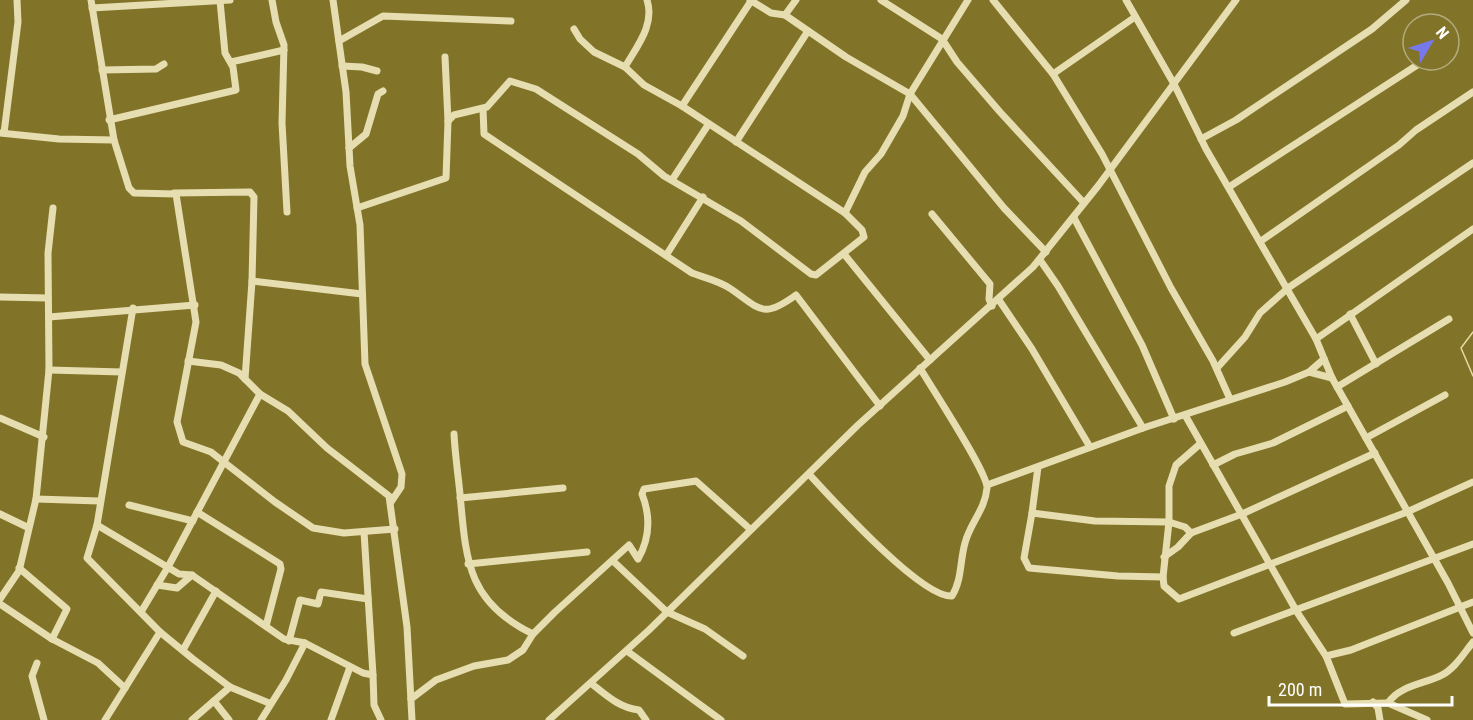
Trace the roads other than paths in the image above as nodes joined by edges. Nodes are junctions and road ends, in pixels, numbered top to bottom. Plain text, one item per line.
1 (17, 0) edge
2 (220, 0) edge
3 (230, 0) edge
4 (272, 0) edge
5 (333, 0) edge
6 (647, 0) edge
7 (796, 0) edge
8 (881, 0) edge
9 (968, 0) edge
10 (993, 0) edge
11 (1125, 0) edge
12 (1236, 0) edge
13 (1406, 0) edge
14 (750, 1) edge
15 (91, 4) edge
16 (785, 15) junction
17 (1135, 17) junction
18 (511, 21) dead end
19 (574, 29) dead end
20 (808, 31) junction
21 (942, 39) junction
22 (339, 41) junction
23 (284, 50) junction
24 (446, 57) dead end
25 (231, 62) junction
26 (164, 64) dead end
27 (342, 66) junction
28 (625, 67) junction
29 (102, 70) junction
30 (377, 71) dead end
31 (1406, 72) edge
32 (1053, 74) junction
33 (1174, 84) junction
34 (383, 91) dead end
35 (1473, 92) edge
36 (910, 94) junction
37 (682, 106) junction
38 (483, 110) junction
39 (109, 120) junction
40 (448, 121) junction
41 (708, 125) junction
42 (2, 133) edge
43 (1201, 139) junction
44 (114, 140) junction
45 (735, 142) junction
46 (349, 148) junction
47 (1473, 163) edge
48 (1110, 169) junction
49 (672, 180) junction
50 (1229, 187) junction
51 (174, 193) junction
52 (702, 197) junction
53 (1084, 203) junction
54 (52, 208) dead end
55 (357, 208) junction
56 (287, 212) dead end
57 (845, 213) junction
58 (932, 214) dead end
59 (1074, 218) junction
60 (1473, 229) edge
61 (1261, 241) junction
62 (1046, 252) junction
63 (667, 254) junction
64 (844, 254) junction
65 (1040, 260) junction
66 (252, 281) junction
67 (1288, 288) junction
68 (362, 294) junction
69 (0, 297) edge
70 (48, 298) junction
71 (999, 300) junction
72 (195, 305) junction
73 (992, 306) junction
74 (133, 308) junction
75 (1350, 314) junction
76 (49, 317) junction
77 (1449, 320) dead end
78 (1316, 339) junction
79 (1324, 359) junction
80 (930, 360) junction
81 (189, 361) junction
82 (1376, 364) junction
83 (920, 368) junction
84 (1217, 368) junction
85 (49, 370) junction
86 (122, 372) junction
87 (1309, 372) junction
88 (1332, 378) junction
89 (245, 379) junction
90 (1337, 387) junction
91 (260, 394) junction
92 (1445, 395) dead end
93 (1230, 399) junction
94 (880, 406) junction
95 (1348, 406) junction
96 (1185, 415) junction
97 (0, 418) edge
98 (1174, 418) junction
99 (1143, 428) junction
100 (454, 434) dead end
101 (44, 437) junction
102 (1366, 438) junction
103 (1200, 444) junction
104 (1090, 447) junction
105 (1375, 453) junction
106 (225, 461) junction
107 (1213, 465) junction
108 (1038, 467) junction
109 (808, 474) junction
110 (1473, 482) edge
111 (987, 485) junction
112 (563, 488) dead end
113 (460, 498) junction
114 (36, 499) junction
115 (99, 501) junction
116 (391, 502) junction
117 (129, 505) dead end
118 (1407, 512) junction
119 (197, 513) junction
120 (1032, 513) junction
121 (0, 514) edge
122 (1242, 514) junction
123 (193, 521) junction
124 (1169, 522) junction
125 (97, 525) junction
126 (27, 527) junction
127 (395, 529) junction
128 (750, 529) junction
129 (364, 532) junction
130 (1191, 533) junction
131 (1473, 544) edge
132 (587, 552) dead end
133 (1164, 557) junction
134 (613, 561) junction
135 (1434, 561) junction
136 (1269, 563) junction
137 (468, 564) junction
138 (168, 567) junction
139 (19, 568) junction
140 (192, 575) junction
141 (1163, 577) junction
142 (157, 585) junction
143 (216, 591) junction
144 (368, 598) junction
145 (0, 602) edge
146 (1473, 603) edge
147 (1460, 607) junction
148 (141, 612) junction
149 (667, 612) junction
150 (1297, 612) junction
151 (266, 626) junction
152 (160, 632) junction
153 (1234, 633) dead end
154 (1473, 633) edge
155 (533, 634) junction
156 (52, 639) junction
157 (289, 641) junction
158 (1473, 642) edge
159 (305, 643) junction
160 (183, 650) junction
161 (627, 651) junction
162 (743, 656) dead end
163 (1326, 656) junction
164 (37, 663) dead end
165 (350, 667) junction
166 (373, 675) junction
167 (592, 684) junction
168 (230, 687) junction
169 (125, 688) junction
170 (411, 699) junction
171 (214, 701) junction
172 (1373, 702) junction
173 (269, 703) junction
174 (1388, 703) junction
175 (44, 720) edge
176 (105, 720) edge
177 (192, 720) edge
178 (229, 720) edge
179 (261, 720) edge
180 (331, 720) edge
181 (381, 720) edge
182 (412, 720) edge
183 (549, 720) edge
184 (646, 720) edge
185 (721, 720) edge
186 (1380, 720) edge
187 (1427, 720) edge

1 - 42 street
2 - 3 street
2 - 15 street
2 - 25 street
4 - 23 street
5 - 22 street
6 - 28 street
7 - 16 street
8 - 21 street
9 - 21 street
10 - 32 street
11 - 17 street
12 - 33 street
13 - 43 street
14 - 16 street
14 - 37 street
15 - 29 street
16 - 20 street
17 - 32 street
17 - 33 street
18 - 22 street
19 - 28 street
20 - 36 street
20 - 45 street
21 - 36 street
21 - 53 street
22 - 27 street
23 - 25 street
23 - 56 street
24 - 40 street
25 - 39 street
26 - 29 street
27 - 30 street
27 - 46 street
28 - 37 street
29 - 39 street
31 - 50 street
32 - 48 street
33 - 43 street
33 - 48 street
34 - 46 street
35 - 61 street
36 - 57 street
36 - 62 street
37 - 41 street
38 - 40 street
38 - 49 street
38 - 63 street
39 - 44 street
40 - 55 street
41 - 45 street
41 - 49 street
42 - 44 street
43 - 50 street
44 - 51 street
45 - 57 street
46 - 55 street
47 - 67 street
48 - 53 street
48 - 84 street
49 - 52 street
50 - 61 street
51 - 66 street
51 - 72 street
52 - 63 street
52 - 64 street
53 - 59 street
54 - 70 street
55 - 68 street
57 - 64 street
58 - 73 street
59 - 62 street
59 - 98 street
60 - 75 street
61 - 67 street
62 - 65 street
63 - 94 street
64 - 80 street
65 - 71 street
65 - 99 street
66 - 68 street
66 - 89 street
67 - 78 street
67 - 84 street
68 - 116 street
69 - 70 street
70 - 76 street
71 - 73 street
71 - 104 street
72 - 74 street
72 - 81 street
73 - 80 street
74 - 76 street
74 - 86 street
75 - 78 street
75 - 82 street
76 - 85 street
77 - 82 street
78 - 79 street
79 - 87 street
79 - 88 street
80 - 83 street
81 - 89 street
81 - 106 street
82 - 90 street
83 - 94 street
83 - 111 street
84 - 93 street
85 - 86 street
85 - 101 street
86 - 115 street
87 - 88 street
87 - 93 street
88 - 90 street
89 - 91 street
90 - 95 street
91 - 106 street
91 - 116 street
92 - 102 street
93 - 96 street
94 - 109 street
95 - 102 street
95 - 107 street
96 - 98 street
96 - 103 street
97 - 101 street
98 - 99 street
99 - 104 street
100 - 113 street
101 - 114 street
102 - 105 street
103 - 107 street
103 - 124 street
104 - 108 street
105 - 118 street
105 - 122 street
106 - 119 street
106 - 129 street
107 - 122 street
108 - 111 street
108 - 120 street
109 - 111 street
109 - 128 street
110 - 118 street
112 - 113 street
113 - 137 street
114 - 115 street
114 - 126 street
115 - 125 street
116 - 127 street
117 - 123 street
118 - 135 street
118 - 136 street
119 - 123 street
119 - 151 street
120 - 124 street
120 - 141 street
121 - 126 street
122 - 130 street
122 - 136 street
123 - 138 street
124 - 130 street
124 - 133 street
125 - 138 street
125 - 148 street
126 - 139 street
127 - 129 street
127 - 170 street
128 - 134 street
128 - 149 street
129 - 144 street
130 - 133 street
131 - 135 street
132 - 137 street
133 - 141 street
134 - 149 street
134 - 155 street
135 - 147 street
135 - 150 street
136 - 141 street
136 - 150 street
137 - 155 street
138 - 140 street
138 - 142 street
139 - 145 street
139 - 156 street
140 - 142 street
140 - 143 street
142 - 148 street
143 - 151 street
143 - 160 street
144 - 157 street
144 - 166 street
145 - 156 street
146 - 147 street
147 - 154 street
147 - 163 street
148 - 152 street
149 - 161 street
149 - 162 street
150 - 153 street
150 - 163 street
151 - 157 street
152 - 160 street
152 - 169 street
155 - 170 street
156 - 169 street
157 - 159 street
158 - 174 street
159 - 165 street
159 - 173 street
160 - 168 street
161 - 167 street
161 - 185 street
163 - 172 street
164 - 175 street
165 - 166 street
165 - 180 street
166 - 181 street
167 - 183 street
167 - 184 street
168 - 171 street
168 - 173 street
169 - 176 street
170 - 182 street
171 - 177 street
171 - 178 street
172 - 174 street
172 - 186 street
173 - 179 street
174 - 187 street

